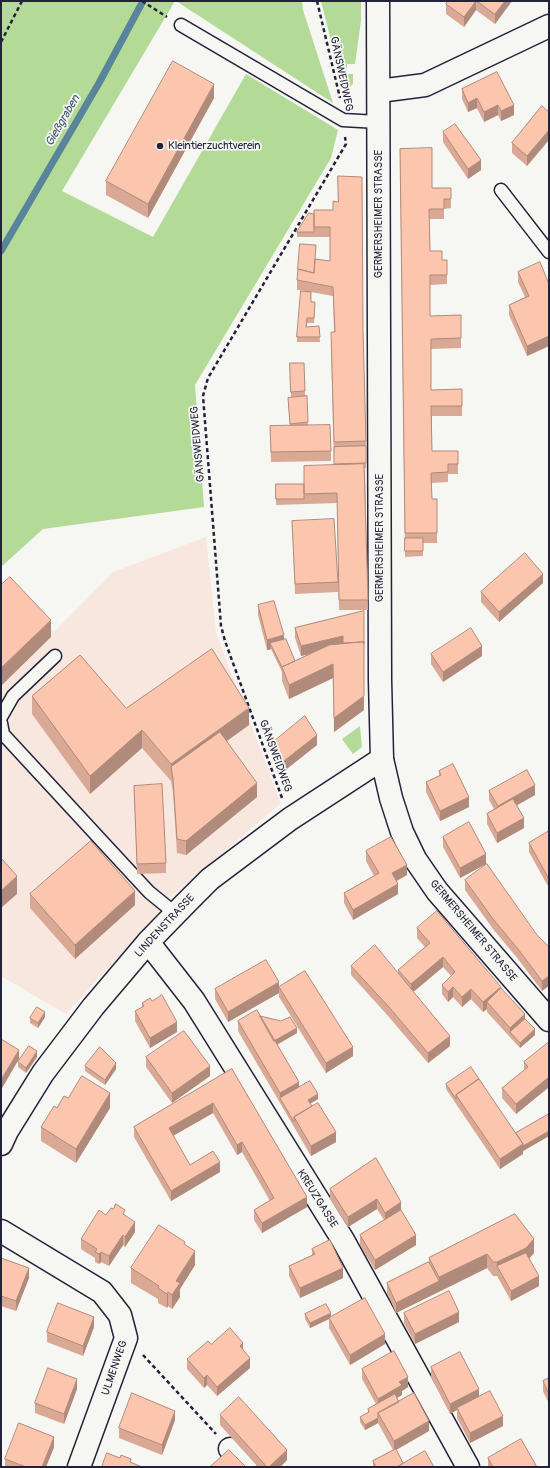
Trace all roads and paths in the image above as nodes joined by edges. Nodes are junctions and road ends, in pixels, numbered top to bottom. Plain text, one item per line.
1 (22, 1) edge
2 (142, 1) edge
3 (317, 1) edge
4 (378, 1) edge
5 (154, 8) dead end
6 (182, 25) dead end
7 (549, 26) edge
8 (1, 42) edge
9 (379, 91) junction
10 (343, 120) junction
11 (378, 122) junction
12 (501, 190) dead end
13 (549, 252) edge
14 (55, 656) dead end
15 (1, 717) edge
16 (1, 723) edge
17 (382, 759) junction
18 (290, 819) junction
19 (176, 914) junction
20 (148, 942) junction
21 (549, 1020) edge
22 (3, 1134) edge
23 (1, 1232) edge
24 (126, 1338) junction
25 (230, 1449) joint
26 (79, 1467) edge
27 (246, 1467) edge
28 (468, 1467) edge

1 - 8 path
2 - 5 path
3 - 10 path, GÄNSWEIDWEG
4 - 9 street, GERMERSHEIMER STRASSE
6 - 10 lane
7 - 9 street
9 - 11 street, GERMERSHEIMER STRASSE
10 - 11 lane
10 - 18 path, GÄNSWEIDWEG
11 - 17 street, GERMERSHEIMER STRASSE
12 - 13 lane
14 - 15 lane
16 - 19 lane
17 - 18 street, LINDENSTRASSE
17 - 21 street, GERMERSHEIMER STRASSE
18 - 19 street, LINDENSTRASSE
19 - 20 street, LINDENSTRASSE
20 - 22 street, LINDENSTRASSE
20 - 28 street, KREUZGASSE
23 - 24 street, ULMENWEG
24 - 25 path
24 - 26 street, ULMENWEG
25 - 27 street

